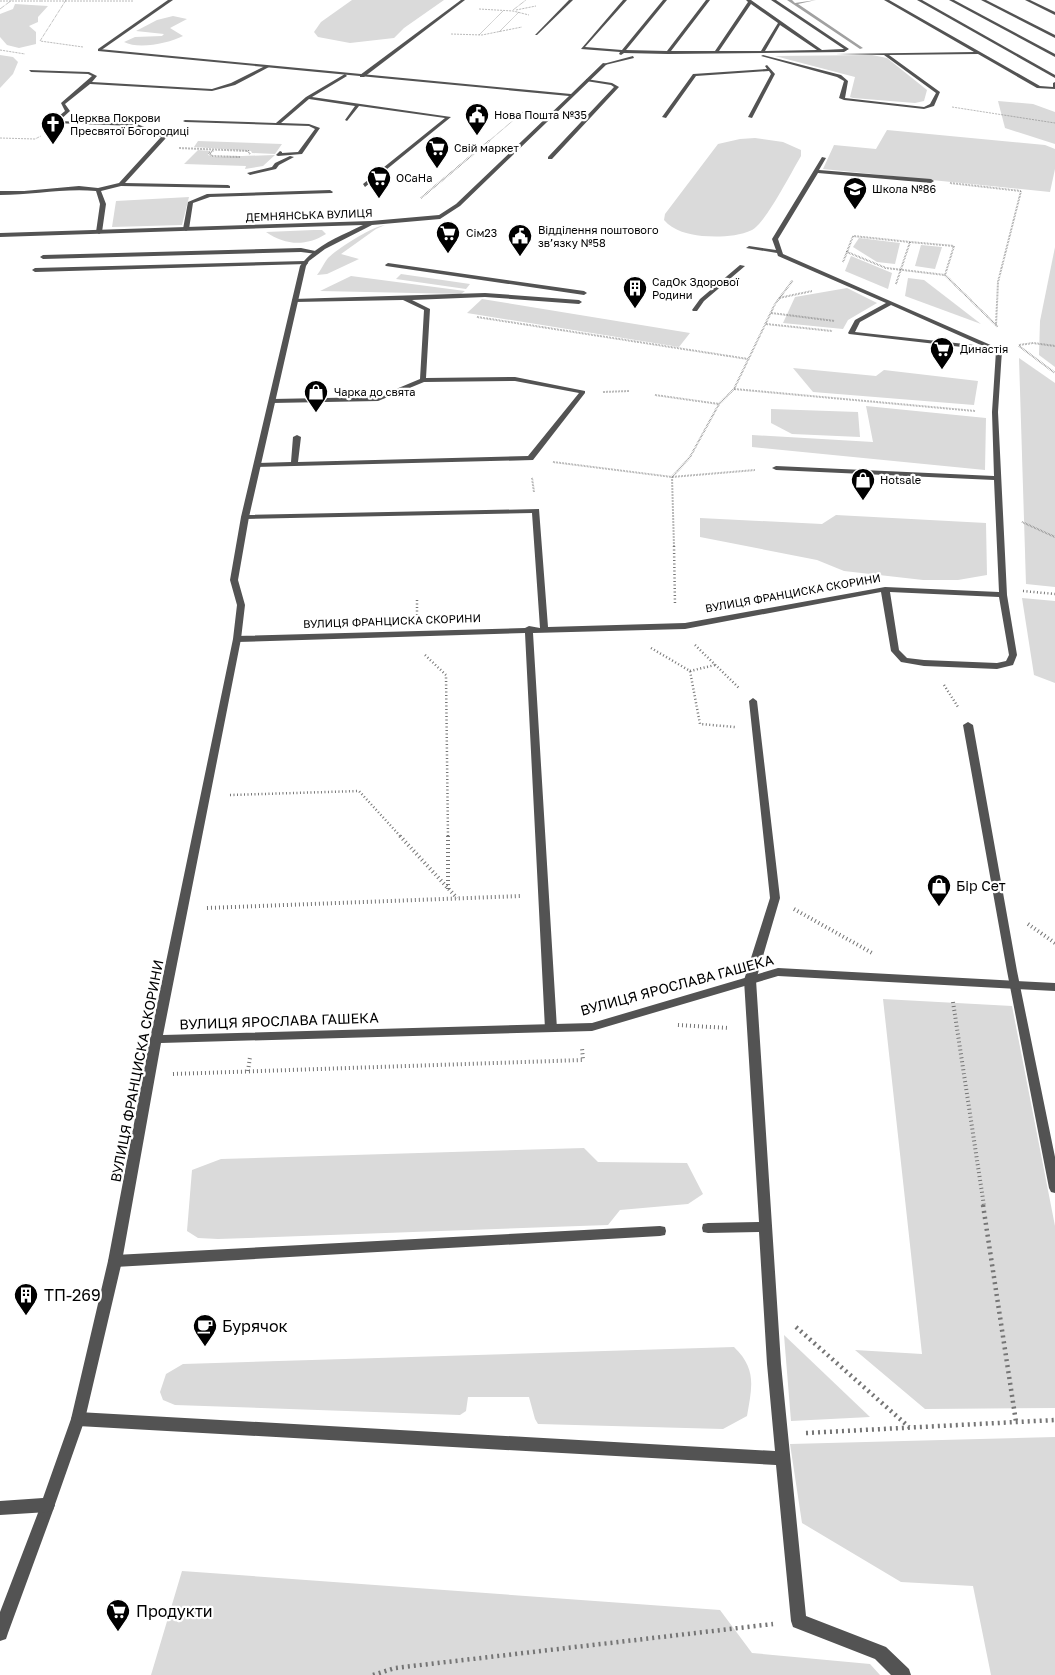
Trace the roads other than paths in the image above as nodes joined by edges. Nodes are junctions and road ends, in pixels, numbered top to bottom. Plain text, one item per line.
1 (463, 0) edge
2 (571, 0) edge
3 (625, 0) edge
4 (665, 0) edge
5 (708, 0) edge
6 (773, 0) edge
7 (886, 0) edge
8 (919, 0) edge
9 (951, 0) edge
10 (983, 0) edge
11 (1027, 0) edge
12 (170, 1) edge
13 (749, 1) edge
14 (1055, 14) edge
15 (780, 22) junction
16 (536, 34) dead end
17 (1055, 37) edge
18 (821, 51) junction
19 (716, 52) junction
20 (621, 53) junction
21 (668, 53) junction
22 (979, 53) junction
23 (761, 54) junction
24 (885, 54) junction
25 (1055, 56) edge
26 (605, 64) junction
27 (267, 67) junction
28 (770, 70) junction
29 (31, 71) dead end
30 (345, 75) junction
31 (362, 76) junction
32 (1055, 77) edge
33 (588, 80) junction
34 (88, 83) junction
35 (1055, 83) edge
36 (571, 95) junction
37 (308, 98) junction
38 (358, 105) junction
39 (664, 117) dead end
40 (750, 117) dead end
41 (347, 120) dead end
42 (185, 121) dead end
43 (277, 124) junction
44 (279, 153) road end
45 (296, 155) junction
46 (550, 158) dead end
47 (824, 158) dead end
48 (817, 171) junction
49 (250, 173) dead end
50 (931, 181) road end
51 (121, 184) junction
52 (365, 185) dead end
53 (228, 187) dead end
54 (98, 190) junction
55 (330, 192) dead end
56 (0, 193) edge
57 (371, 223) junction
58 (186, 229) junction
59 (99, 232) junction
60 (0, 234) edge
61 (749, 248) dead end
62 (317, 252) junction
63 (780, 252) junction
64 (43, 256) dead end
65 (305, 263) junction
66 (388, 266) dead end
67 (742, 266) dead end
68 (34, 270) dead end
69 (584, 293) dead end
70 (404, 298) junction
71 (295, 300) junction
72 (579, 302) dead end
73 (890, 303) junction
74 (695, 310) dead end
75 (999, 350) junction
76 (423, 380) junction
77 (272, 401) junction
78 (297, 438) dead end
79 (294, 464) junction
80 (258, 465) junction
81 (776, 468) road end
82 (998, 478) junction
83 (246, 517) junction
84 (885, 588) junction
85 (1002, 592) junction
86 (529, 629) junction
87 (544, 629) junction
88 (237, 639) junction
89 (753, 701) road end
90 (968, 725) road end
91 (750, 980) junction
92 (1014, 985) junction
93 (1055, 987) edge
94 (551, 1029) junction
95 (156, 1039) junction
96 (1055, 1188) edge
97 (764, 1227) junction
98 (708, 1228) dead end
99 (660, 1231) dead end
100 (115, 1261) junction
101 (78, 1419) junction
102 (782, 1458) junction
103 (48, 1505) junction
104 (0, 1508) edge
105 (0, 1633) edge
106 (903, 1675) edge

1 - 31 street
2 - 16 street
3 - 20 street
4 - 20 street
5 - 21 street
6 - 18 street
7 - 22 street
8 - 32 street
9 - 25 street
10 - 17 street
11 - 14 street
12 - 27 street
13 - 15 street
13 - 19 street
15 - 18 street
15 - 23 street
18 - 23 street
19 - 21 street
19 - 23 street
20 - 21 street
20 - 26 street, ДЕМНЯНСЬКА ВУЛИЦЯ
22 - 24 street
22 - 35 street
23 - 24 street
23 - 24 street
23 - 26 street
23 - 28 street
26 - 33 street, ДЕМНЯНСЬКА ВУЛИЦЯ
27 - 30 street
27 - 34 street
28 - 39 street
28 - 40 street
29 - 34 street
30 - 31 street
30 - 37 street
31 - 36 street
33 - 36 street, ДЕМНЯНСЬКА ВУЛИЦЯ
33 - 46 street
34 - 51 street
36 - 57 street, ДЕМНЯНСЬКА ВУЛИЦЯ
37 - 38 street
37 - 43 street
38 - 41 street
38 - 52 street
42 - 43 street
43 - 45 street
44 - 45 street
45 - 49 street
47 - 48 street
48 - 50 street
48 - 63 street
51 - 53 street
51 - 54 street
54 - 56 street
54 - 59 street
55 - 58 street
57 - 58 street, ДЕМНЯНСЬКА ВУЛИЦЯ
57 - 62 street
58 - 59 street, ДЕМНЯНСЬКА ВУЛИЦЯ
59 - 60 street, ДЕМНЯНСЬКА ВУЛИЦЯ
61 - 63 street
62 - 64 street
62 - 65 street
63 - 73 street
65 - 68 street
65 - 71 street, ВУЛИЦЯ ФРАНЦИСКА СКОРИНИ
66 - 69 street
67 - 74 street
70 - 71 street
70 - 72 street
70 - 76 street
71 - 77 street, ВУЛИЦЯ ФРАНЦИСКА СКОРИНИ
73 - 75 street
73 - 75 street
75 - 82 street
76 - 77 street
76 - 79 street
77 - 80 street, ВУЛИЦЯ ФРАНЦИСКА СКОРИНИ
78 - 79 street
79 - 80 street
80 - 83 street, ВУЛИЦЯ ФРАНЦИСКА СКОРИНИ
81 - 82 street
82 - 85 street
83 - 87 street
83 - 88 street, ВУЛИЦЯ ФРАНЦИСКА СКОРИНИ
84 - 85 street, ВУЛИЦЯ ФРАНЦИСКА СКОРИНИ
84 - 85 street
84 - 87 street, ВУЛИЦЯ ФРАНЦИСКА СКОРИНИ
86 - 87 street, ВУЛИЦЯ ФРАНЦИСКА СКОРИНИ
86 - 88 street, ВУЛИЦЯ ФРАНЦИСКА СКОРИНИ
86 - 94 street
88 - 95 street, ВУЛИЦЯ ФРАНЦИСКА СКОРИНИ
89 - 91 street
90 - 92 street
91 - 92 street, ВУЛИЦЯ ЯРОСЛАВА ГАШЕКА
91 - 94 street, ВУЛИЦЯ ЯРОСЛАВА ГАШЕКА
91 - 97 street
92 - 93 street, ВУЛИЦЯ ЯРОСЛАВА ГАШЕКА
92 - 96 street
94 - 95 street, ВУЛИЦЯ ЯРОСЛАВА ГАШЕКА
95 - 100 street, ВУЛИЦЯ ФРАНЦИСКА СКОРИНИ
97 - 98 street
97 - 102 street
99 - 100 street
100 - 101 street, ВУЛИЦЯ ФРАНЦИСКА СКОРИНИ
101 - 102 street
101 - 103 street, ВУЛИЦЯ ФРАНЦИСКА СКОРИНИ
102 - 106 street
103 - 104 street
103 - 105 street, ВУЛИЦЯ ФРАНЦИСКА СКОРИНИ

